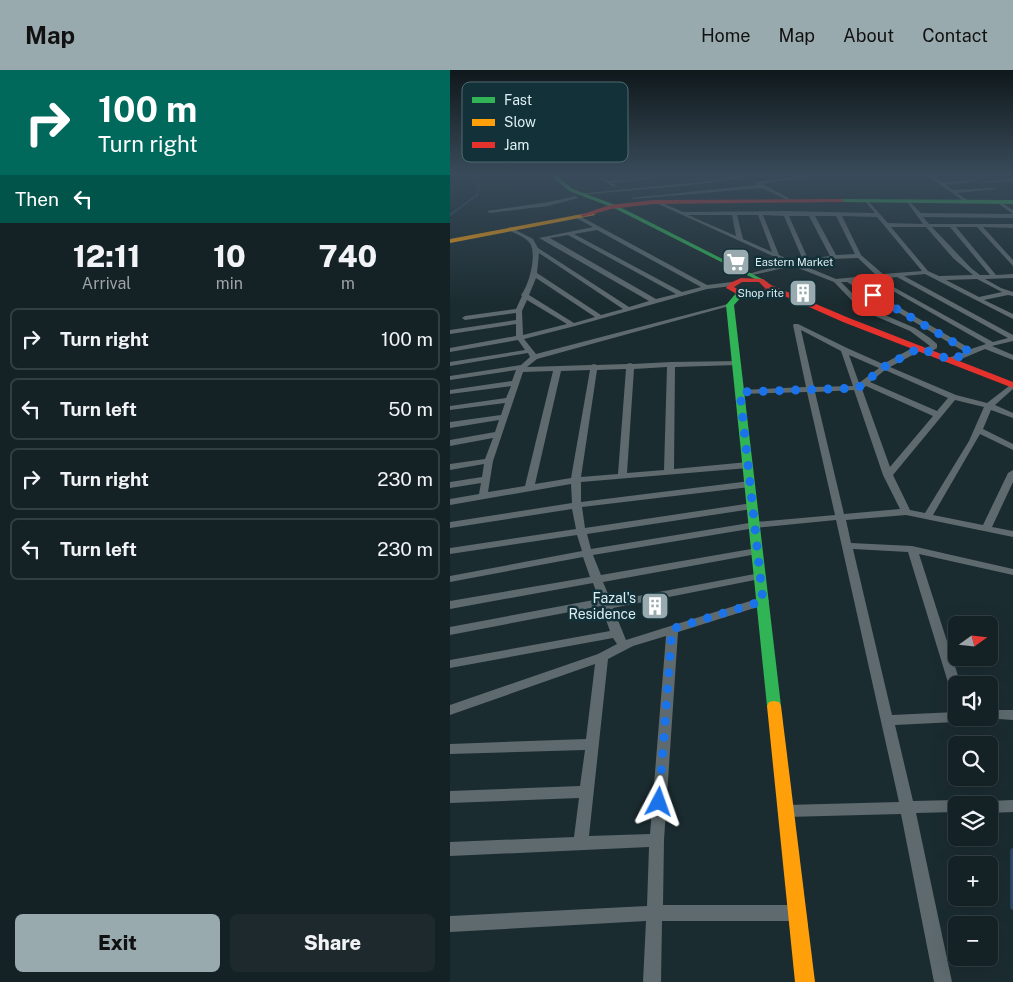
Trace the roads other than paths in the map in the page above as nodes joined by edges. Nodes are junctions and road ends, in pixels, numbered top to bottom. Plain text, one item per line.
1 (566, 219) edge
2 (584, 219) edge
3 (633, 219) edge
4 (693, 219) edge
5 (735, 219) edge
6 (762, 219) edge
7 (787, 219) edge
8 (813, 219) edge
9 (840, 219) edge
10 (880, 219) edge
11 (921, 219) edge
12 (886, 225) junction
13 (925, 225) junction
14 (951, 225) junction
15 (978, 226) junction
16 (1003, 226) junction
17 (1013, 226) edge
18 (597, 228) junction
19 (510, 229) junction
20 (569, 233) junction
21 (1013, 236) edge
22 (545, 238) junction
23 (531, 240) junction
24 (740, 240) junction
25 (450, 241) edge
26 (536, 249) junction
27 (776, 255) junction
28 (833, 256) junction
29 (859, 256) junction
30 (806, 261) junction
31 (794, 263) junction
32 (1013, 264) edge
33 (744, 272) junction
34 (926, 272) junction
35 (534, 274) junction
36 (896, 274) junction
37 (881, 276) junction
38 (978, 276) junction
39 (994, 276) junction
40 (1013, 276) edge
41 (872, 277) junction
42 (937, 278) junction
43 (761, 280) junction
44 (848, 280) junction
45 (836, 281) junction
46 (732, 284) junction
47 (706, 286) junction
48 (771, 286) junction
49 (1011, 293) edge
50 (681, 294) junction
51 (740, 294) junction
52 (524, 295) junction
53 (978, 299) junction
54 (654, 301) junction
55 (730, 306) junction
56 (628, 309) junction
57 (519, 311) junction
58 (600, 317) junction
59 (465, 318) dead end
60 (1013, 318) edge
61 (519, 322) junction
62 (573, 325) junction
63 (450, 332) edge
64 (520, 338) junction
65 (1013, 338) edge
66 (988, 345) junction
67 (450, 350) edge
68 (844, 350) junction
69 (923, 350) junction
70 (970, 352) junction
71 (531, 354) junction
72 (1013, 358) edge
73 (951, 360) junction
74 (736, 362) junction
75 (450, 364) edge
76 (671, 364) junction
77 (630, 365) junction
78 (594, 366) junction
79 (884, 367) junction
80 (558, 368) junction
81 (521, 369) junction
82 (450, 378) edge
83 (516, 383) junction
84 (861, 385) junction
85 (1013, 385) edge
86 (809, 389) junction
87 (450, 392) edge
88 (740, 392) junction
89 (953, 397) junction
90 (510, 400) junction
91 (989, 406) junction
92 (450, 408) edge
93 (938, 415) junction
94 (1013, 416) edge
95 (504, 417) junction
96 (450, 425) edge
97 (978, 430) junction
98 (499, 434) junction
99 (450, 443) edge
100 (1013, 447) edge
101 (489, 461) junction
102 (748, 464) junction
103 (450, 467) edge
104 (669, 471) junction
105 (1013, 473) edge
106 (888, 475) junction
107 (622, 476) junction
108 (486, 478) junction
109 (576, 480) junction
110 (750, 484) junction
111 (450, 485) edge
112 (529, 488) junction
113 (483, 496) junction
114 (450, 502) edge
115 (578, 505) junction
116 (752, 506) junction
117 (906, 512) junction
118 (927, 517) junction
119 (839, 518) junction
120 (450, 525) edge
121 (754, 525) junction
122 (986, 528) junction
123 (581, 530) junction
124 (1013, 534) edge
125 (846, 546) junction
126 (912, 549) junction
127 (450, 551) edge
128 (757, 551) junction
129 (588, 553) junction
130 (1013, 572) edge
131 (760, 576) junction
132 (450, 579) edge
133 (595, 579) junction
134 (763, 601) junction
135 (606, 604) junction
136 (450, 605) edge
137 (672, 629) junction
138 (450, 631) edge
139 (615, 634) junction
140 (624, 646) junction
141 (602, 657) junction
142 (450, 664) edge
143 (952, 676) edge
144 (450, 710) edge
145 (1013, 714) edge
146 (998, 715) edge
147 (948, 717) edge
148 (887, 720) junction
149 (592, 744) junction
150 (450, 749) edge
151 (587, 792) junction
152 (450, 797) edge
153 (948, 806) edge
154 (1013, 806) edge
155 (907, 807) junction
156 (998, 807) edge
157 (786, 811) junction
158 (656, 840) junction
159 (580, 844) junction
160 (450, 849) edge
161 (654, 913) junction
162 (798, 913) junction
163 (450, 924) edge
164 (652, 982) edge
165 (805, 982) edge
166 (943, 982) edge

1 - 19 street
2 - 18 street
3 - 33 street
4 - 24 street
5 - 24 street
6 - 27 street
7 - 30 street
8 - 28 street
9 - 29 street
10 - 12 street
11 - 13 street
12 - 13 street
12 - 34 street
13 - 14 street
13 - 38 street
14 - 15 street
14 - 39 street
15 - 16 street
15 - 32 street
16 - 17 street
16 - 21 street
18 - 20 street
18 - 47 street
19 - 23 street
19 - 25 street
20 - 22 street
20 - 50 street
22 - 23 street
22 - 54 street
23 - 26 street
24 - 27 street
26 - 35 street
26 - 56 street
27 - 31 street
28 - 29 street
28 - 30 street
29 - 37 street
30 - 31 street
31 - 33 street
31 - 45 street
33 - 43 street
34 - 36 street
34 - 42 street
35 - 52 street
35 - 58 street
36 - 37 street
36 - 65 street
37 - 41 street
38 - 39 street
38 - 42 street
38 - 49 street
39 - 40 street
41 - 44 street
41 - 66 street
42 - 53 street
43 - 46 street
43 - 48 street
44 - 45 street
44 - 70 street
45 - 69 street
46 - 47 street
46 - 51 street
47 - 50 street
48 - 51 street
48 - 69 street
49 - 53 street
50 - 54 street
51 - 55 street
52 - 57 street
52 - 62 street
53 - 60 street
54 - 56 street
55 - 71 street
55 - 74 street
56 - 58 street
57 - 59 street
57 - 61 street
58 - 62 street
61 - 63 street
61 - 64 street
62 - 64 street
64 - 67 street
64 - 71 street
65 - 66 street
66 - 70 street
66 - 72 street
68 - 79 street
68 - 84 street
68 - 86 street
69 - 73 street
69 - 79 street
70 - 73 street
71 - 75 street
71 - 81 street
73 - 85 street
74 - 76 street
74 - 88 street
76 - 77 street
76 - 104 street
77 - 78 street
77 - 107 street
78 - 80 street
78 - 109 street
79 - 84 street
79 - 89 street
80 - 81 street
80 - 112 street
81 - 82 street
81 - 83 street
83 - 87 street
83 - 90 street
84 - 86 street
84 - 93 street
84 - 106 street
85 - 91 street
86 - 88 street
86 - 119 street
88 - 102 street
89 - 91 street
89 - 93 street
90 - 92 street
90 - 95 street
91 - 94 street
91 - 97 street
93 - 106 street
95 - 96 street
95 - 98 street
97 - 100 street
97 - 118 street
98 - 99 street
98 - 101 street
101 - 103 street
101 - 108 street
102 - 104 street
102 - 110 street
104 - 107 street
105 - 122 street
106 - 117 street
107 - 109 street
108 - 111 street
108 - 113 street
109 - 112 street
109 - 115 street
110 - 115 street
110 - 116 street
112 - 113 street
113 - 114 street
115 - 120 street
115 - 123 street
116 - 121 street
116 - 123 street
117 - 118 street
117 - 119 street
118 - 122 street
119 - 121 street
119 - 125 street
121 - 128 street
121 - 129 street
122 - 124 street
123 - 127 street
123 - 129 street
125 - 126 street
125 - 148 street
126 - 130 street
126 - 143 street
128 - 131 street
128 - 133 street
129 - 132 street
129 - 133 street
131 - 134 street
131 - 135 street
133 - 135 street
133 - 136 street
134 - 137 street
134 - 157 street
135 - 138 street
135 - 139 street
137 - 140 street
137 - 158 street
139 - 140 street
139 - 142 street
140 - 141 street
141 - 144 street
141 - 149 street
145 - 146 street
147 - 148 street
148 - 155 street
149 - 150 street
149 - 151 street
151 - 152 street
151 - 159 street
153 - 155 street
154 - 156 street
155 - 157 street
155 - 166 street
157 - 162 street
158 - 159 street
158 - 161 street
159 - 160 street
161 - 162 street
161 - 163 street
161 - 164 street
162 - 165 street

